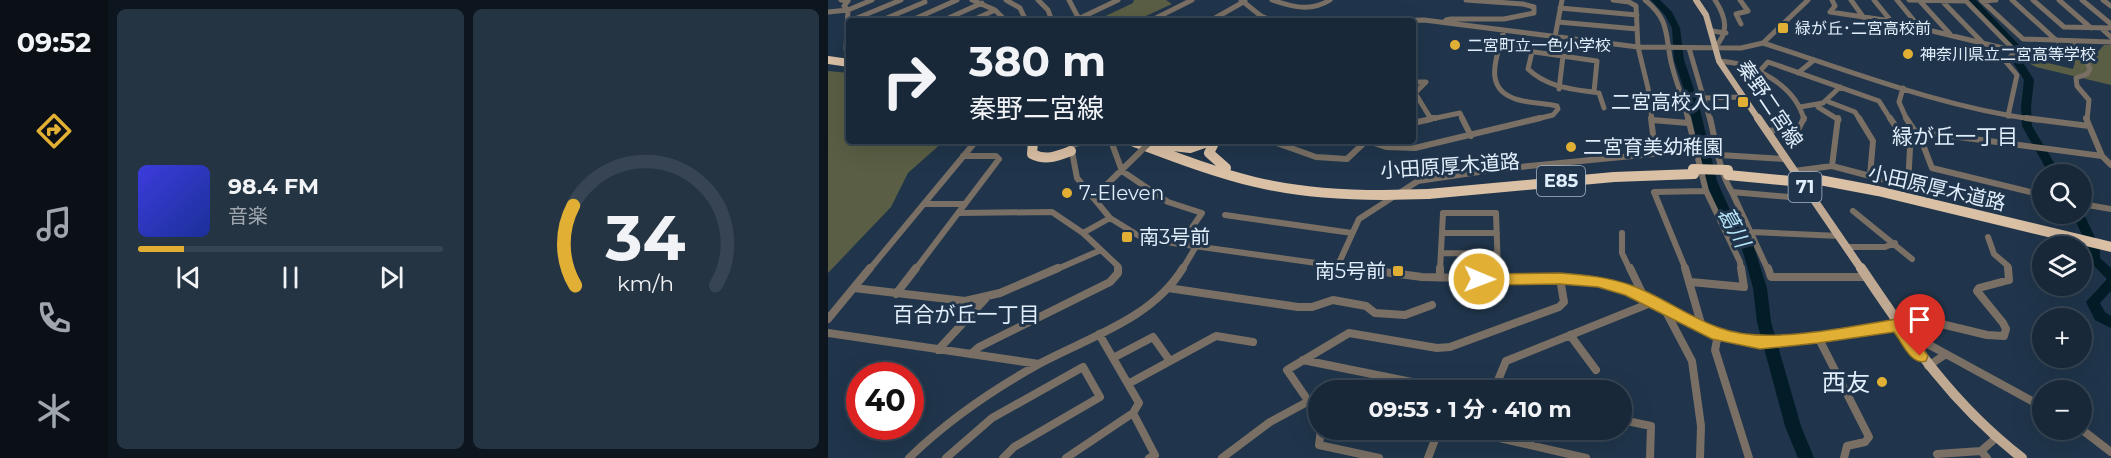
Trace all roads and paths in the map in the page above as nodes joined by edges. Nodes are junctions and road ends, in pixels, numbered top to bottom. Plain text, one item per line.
1 (841, 0) edge
2 (872, 0) edge
3 (902, 0) edge
4 (957, 0) edge
5 (972, 0) edge
6 (1006, 0) edge
7 (1038, 0) edge
8 (1069, 0) edge
9 (1100, 0) edge
10 (1118, 0) edge
11 (1192, 0) edge
12 (1272, 0) edge
13 (1330, 0) edge
14 (1466, 0) edge
15 (1562, 0) edge
16 (1613, 0) edge
17 (1690, 0) edge
18 (1696, 0) edge
19 (1715, 0) edge
20 (1740, 0) edge
21 (1808, 0) edge
22 (1832, 0) edge
23 (1851, 0) edge
24 (1874, 0) edge
25 (1897, 0) edge
26 (1909, 0) edge
27 (1920, 0) edge
28 (1965, 0) edge
29 (1981, 0) edge
30 (1996, 0) edge
31 (2012, 0) edge
32 (2033, 0) edge
33 (2059, 0) edge
34 (2082, 0) edge
35 (2103, 0) edge
36 (849, 1) edge
37 (922, 1) edge
38 (1243, 1) edge
39 (1646, 1) edge
40 (1942, 1) edge
41 (982, 3) junction
42 (1633, 4) junction
43 (1105, 6) junction
44 (2111, 6) edge
45 (941, 8) junction
46 (1560, 8) junction
47 (848, 10) junction
48 (995, 10) junction
49 (1723, 11) junction
50 (828, 12) edge
51 (1736, 14) junction
52 (1637, 15) junction
53 (849, 18) edge
54 (857, 18) edge
55 (886, 18) edge
56 (917, 18) edge
57 (949, 18) edge
58 (978, 18) edge
59 (1003, 18) edge
60 (1025, 18) edge
61 (1051, 18) edge
62 (1075, 18) edge
63 (1080, 18) edge
64 (1156, 18) edge
65 (1214, 18) edge
66 (1266, 18) edge
67 (1864, 18) junction
68 (1416, 20) edge
69 (1891, 21) junction
70 (1558, 22) junction
71 (1447, 23) junction
72 (1741, 24) dead end
73 (2111, 26) edge
74 (1921, 28) junction
75 (2091, 28) junction
76 (2101, 28) junction
77 (1637, 29) junction
78 (1504, 30) junction
79 (1712, 31) junction
80 (1726, 33) junction
81 (1951, 35) junction
82 (1555, 37) junction
83 (2111, 37) edge
84 (2057, 41) junction
85 (2071, 41) junction
86 (2111, 42) edge
87 (1763, 43) junction
88 (1982, 43) junction
89 (1500, 47) junction
90 (1638, 47) junction
91 (1670, 48) junction
92 (1687, 48) junction
93 (1714, 48) junction
94 (2015, 51) junction
95 (1532, 52) junction
96 (1563, 56) junction
97 (828, 58) edge
98 (1815, 60) junction
99 (846, 61) edge
100 (1719, 61) junction
101 (1758, 73) junction
102 (1798, 73) junction
103 (1416, 81) edge
104 (1840, 87) junction
105 (1903, 88) junction
106 (1559, 89) junction
107 (1416, 92) edge
108 (1594, 92) junction
109 (1416, 97) edge
110 (1744, 97) junction
111 (1704, 98) junction
112 (1829, 102) junction
113 (1800, 107) junction
114 (1818, 107) junction
115 (1604, 108) dead end
116 (2008, 116) junction
117 (1431, 119) junction
118 (1652, 120) junction
119 (1416, 122) edge
120 (1688, 123) junction
121 (2089, 126) junction
122 (1914, 130) junction
123 (1767, 131) junction
124 (1472, 136) junction
125 (973, 144) edge
126 (1033, 144) edge
127 (1037, 144) edge
128 (1112, 144) edge
129 (1140, 144) edge
130 (1150, 144) edge
131 (1158, 144) edge
132 (1162, 144) edge
133 (1205, 144) edge
134 (1213, 144) edge
135 (1280, 144) edge
136 (1364, 144) edge
137 (1376, 144) edge
138 (1070, 146) edge
139 (1720, 155) junction
140 (963, 156) junction
141 (2102, 156) junction
142 (1786, 159) junction
143 (2111, 165) edge
144 (1832, 166) junction
145 (1226, 168) junction
146 (1122, 171) junction
147 (1791, 176) junction
148 (1870, 176) junction
149 (1706, 191) junction
150 (1732, 192) junction
151 (2032, 192) edge
152 (1384, 193) junction
153 (1093, 198) junction
154 (1813, 199) junction
155 (924, 204) junction
156 (965, 204) junction
157 (2092, 206) edge
158 (2111, 209) edge
159 (1853, 211) dead end
160 (958, 213) junction
161 (1225, 215) dead end
162 (1110, 218) junction
163 (1752, 232) junction
164 (1083, 233) junction
165 (1352, 233) junction
166 (1443, 233) junction
167 (1497, 233) junction
168 (1622, 233) dead end
169 (2047, 233) junction
170 (1839, 236) junction
171 (2057, 236) edge
172 (1988, 237) dead end
173 (1895, 243) junction
174 (2108, 243) edge
175 (2092, 244) edge
176 (1180, 245) junction
177 (2092, 247) edge
178 (1194, 248) junction
179 (1846, 248) junction
180 (1101, 250) junction
181 (1442, 253) junction
182 (2111, 253) edge
183 (1497, 254) junction
184 (1912, 259) dead end
185 (1338, 265) junction
186 (1866, 277) junction
187 (1440, 278) junction
188 (1560, 279) junction
189 (1498, 280) junction
190 (1691, 282) junction
191 (854, 288) junction
192 (1168, 288) junction
193 (896, 294) junction
194 (1644, 297) junction
195 (986, 298) junction
196 (1653, 302) junction
197 (1432, 305) dead end
198 (1664, 308) junction
199 (828, 319) edge
200 (1898, 325) junction
201 (1702, 327) junction
202 (828, 333) edge
203 (1099, 334) junction
204 (1570, 335) junction
205 (1718, 335) junction
206 (1906, 336) junction
207 (1818, 337) junction
208 (1253, 342) dead end
209 (938, 350) junction
210 (971, 354) junction
211 (1946, 354) junction
212 (1113, 358) junction
213 (1303, 360) junction
214 (1170, 361) junction
215 (1039, 364) junction
216 (1928, 367) junction
217 (1596, 370) dead end
218 (1402, 380) edge
219 (1498, 380) edge
220 (1128, 384) junction
221 (1308, 395) edge
222 (2032, 401) edge
223 (1308, 405) edge
224 (1133, 413) junction
225 (1632, 422) edge
226 (2092, 437) edge
227 (1996, 438) junction
228 (1319, 440) edge
229 (1435, 440) edge
230 (1508, 440) edge
231 (1531, 440) edge
232 (1530, 445) junction
233 (2111, 452) edge
234 (1984, 454) edge
235 (1154, 457) edge
236 (909, 458) edge
237 (946, 458) edge
238 (1003, 458) edge
239 (1066, 458) edge
240 (1222, 458) edge
241 (1379, 458) edge
242 (1428, 458) edge
243 (1586, 458) edge
244 (1650, 458) edge
245 (1700, 458) edge
246 (1749, 458) edge
247 (1844, 458) edge
248 (1940, 458) edge
249 (2022, 458) edge

1 - 36 street
2 - 47 street
3 - 54 street
4 - 45 street
5 - 41 street
6 - 60 street
7 - 61 street
8 - 62 street
9 - 43 street
10 - 43 street
11 - 64 street
12 - 13 street
14 - 71 street
15 - 46 street
16 - 42 street
17 - 93 main road, 秦野二宮線 / 71
18 - 79 main road, 秦野二宮線 / 71
19 - 49 street
20 - 51 street
21 - 87 street
22 - 67 street
23 - 67 street
24 - 69 street
25 - 74 street
26 - 27 street
27 - 40 street
27 - 81 street
28 - 40 street
28 - 94 street
29 - 30 street
29 - 84 street
31 - 84 street
32 - 75 street
33 - 75 street
34 - 73 street
35 - 44 street
36 - 47 street
37 - 45 street
37 - 55 street
38 - 65 street
38 - 66 street
39 - 42 street
39 - 91 street
40 - 88 street
41 - 48 street
41 - 57 street
42 - 52 street
43 - 63 street
45 - 56 street
46 - 52 street
46 - 70 street
47 - 50 street
47 - 53 street
48 - 58 street
48 - 59 street
49 - 51 street
49 - 80 street
51 - 72 street
52 - 77 street
67 - 69 street
68 - 71 street
69 - 74 street
70 - 77 street
70 - 82 street
71 - 78 street
73 - 76 street
74 - 81 street
75 - 76 street
76 - 83 street
77 - 90 street
78 - 82 street
78 - 89 street
79 - 80 street
79 - 93 main road, 秦野二宮線 / 71
80 - 93 street
81 - 88 street
82 - 90 street
84 - 85 street
85 - 86 street
85 - 121 street
87 - 93 street
87 - 98 street
88 - 94 street
89 - 95 street
89 - 124 street
90 - 91 street
90 - 118 street
91 - 92 street
91 - 120 street
92 - 93 street
92 - 111 street
93 - 100 main road, 秦野二宮線 / 71
94 - 116 street
95 - 96 street
95 - 106 street
96 - 106 street
96 - 108 street
97 - 99 highway
98 - 102 street
98 - 105 street
100 - 101 street
100 - 110 main road, 秦野二宮線 / 71
101 - 102 street
101 - 113 street
102 - 104 street
103 - 107 street
104 - 112 street
104 - 148 street
105 - 116 street
105 - 122 street
106 - 108 street
108 - 115 street
109 - 117 street
110 - 111 street
110 - 123 main road, 秦野二宮線 / 71
111 - 139 street
112 - 114 street
112 - 148 street
113 - 114 street
113 - 123 street
114 - 144 street
116 - 121 street
117 - 119 street
117 - 124 street
118 - 120 street
118 - 165 street
120 - 149 street
121 - 141 street
122 - 141 street
122 - 151 street
123 - 142 main road, 秦野二宮線 / 71
124 - 137 street
125 - 140 street
126 - 138 highway
127 - 138 highway
128 - 146 street
129 - 152 highway, 小田原厚木道路 / E85
130 - 146 street, bridge
131 - 145 highway, 小田原厚木道路 / E85
132 - 133 highway
134 - 145 highway
135 - 136 street
138 - 153 street
139 - 142 street
139 - 150 street
140 - 155 street
140 - 156 street
141 - 143 street
142 - 147 main road, 秦野二宮線 / 71
144 - 147 street
144 - 148 street
145 - 152 highway, 小田原厚木道路 / E85
146 - 153 street
146 - 176 street
147 - 152 highway, 小田原厚木道路 / E85, bridge
147 - 154 main road, 秦野二宮線 / 71
147 - 169 highway, 小田原厚木道路 / E85, bridge
149 - 190 street
149 - 190 street
150 - 154 street
150 - 163 street
153 - 162 street
154 - 170 main road, 秦野二宮線 / 71
155 - 156 street
155 - 191 street
156 - 160 street
157 - 158 street
159 - 173 street
160 - 164 street
160 - 193 street
161 - 165 street
162 - 164 street
162 - 176 street
163 - 170 street
163 - 186 street
164 - 180 street
165 - 185 street
166 - 167 street
166 - 167 street
166 - 181 street
167 - 183 street
168 - 194 street
169 - 171 highway, 小田原厚木道路 / E85
169 - 174 highway, 小田原厚木道路 / E85
170 - 179 main road, 秦野二宮線 / 71
172 - 200 street
173 - 179 street
173 - 184 street
174 - 175 street
176 - 178 street
177 - 182 highway, 小田原厚木道路 / E85
178 - 185 street
178 - 192 street
179 - 186 main road, 秦野二宮線 / 71
180 - 195 street
180 - 210 street
181 - 183 street
181 - 187 street
183 - 189 street
185 - 187 street
186 - 200 main road, 秦野二宮線 / 71
187 - 189 street
188 - 189 street
188 - 194 street
188 - 213 street
190 - 201 street
191 - 193 street
191 - 199 street
192 - 197 street
192 - 203 street
193 - 195 street
194 - 196 street
195 - 209 street
196 - 198 street
196 - 204 street
198 - 201 street
198 - 245 street
200 - 206 main road, 秦野二宮線 / 71
200 - 207 street
201 - 205 street
202 - 209 street
203 - 212 street
203 - 215 street
204 - 217 street
204 - 219 street
205 - 207 street
205 - 246 street
206 - 211 street
206 - 216 main road, 秦野二宮線 / 71
207 - 247 street
208 - 214 street
209 - 210 street
210 - 215 street
211 - 216 street
211 - 222 street
212 - 214 street
212 - 220 street
213 - 218 street
213 - 221 street
214 - 220 street
215 - 236 street
216 - 227 main road, 秦野二宮線 / 71
220 - 224 street
223 - 240 street
224 - 235 street
224 - 239 street
225 - 244 street
226 - 233 street
227 - 234 street
227 - 249 main road, 秦野二宮線 / 71
228 - 241 street
229 - 242 street
230 - 232 street
231 - 232 street
232 - 243 street
234 - 248 street
237 - 238 street

